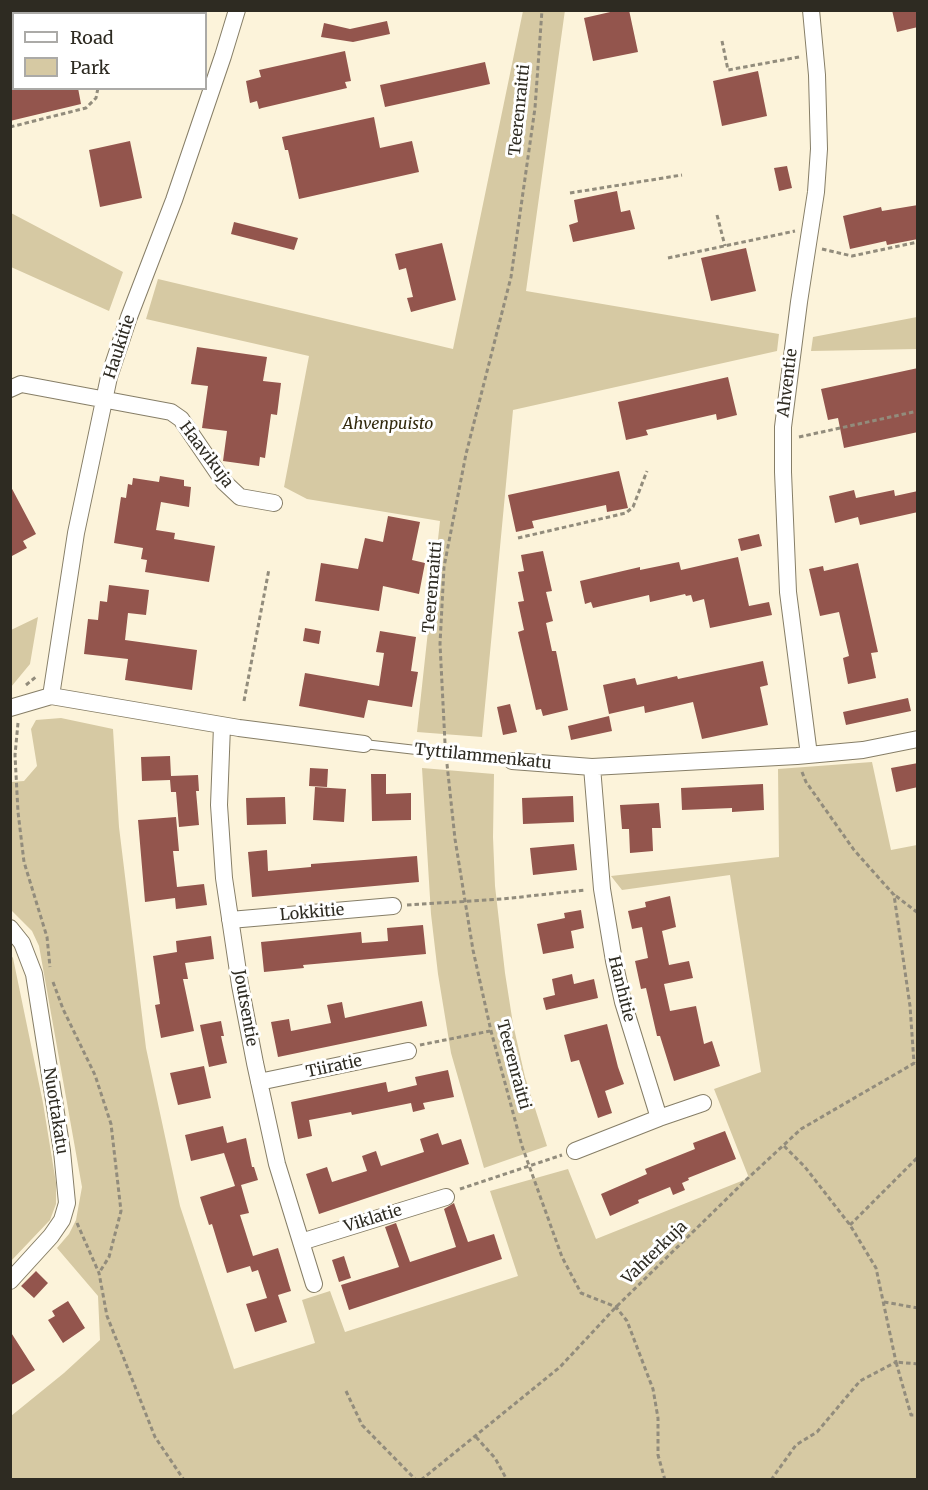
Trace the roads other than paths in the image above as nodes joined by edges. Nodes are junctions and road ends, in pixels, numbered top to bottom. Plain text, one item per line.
1 (237, 10) edge
2 (811, 10) edge
3 (10, 389) edge
4 (103, 400) junction
5 (274, 503) dead end
6 (51, 696) junction
7 (14, 713) edge
8 (222, 726) junction
9 (918, 740) edge
10 (364, 744) joint
11 (803, 756) junction
12 (512, 761) joint
13 (592, 767) junction
14 (393, 906) road end
15 (230, 920) junction
16 (10, 928) edge
17 (408, 1051) road end
18 (259, 1082) junction
19 (703, 1103) dead end
20 (659, 1118) junction
21 (575, 1151) road end
22 (446, 1197) road end
23 (301, 1242) junction
24 (10, 1281) edge
25 (314, 1284) dead end

1 - 4 street, Haukitie
2 - 11 street, Ahventie
3 - 4 street, Haavikuja
4 - 5 street, Haavikuja
4 - 6 street, Haukitie
6 - 7 street
6 - 8 street, Tyttilammenkatu
8 - 10 street, Tyttilammenkatu
8 - 15 street, Joutsentie
9 - 11 street, Tyttilammenkatu
10 - 12 lane, Tyttilammenkatu
11 - 13 street, Tyttilammenkatu
12 - 13 street, Tyttilammenkatu
13 - 20 street, Hanhitie
14 - 15 street, Lokkitie
15 - 18 street, Joutsentie
16 - 24 street, Nuottakatu
17 - 18 street, Tiiratie
18 - 23 street, Joutsentie
19 - 20 street
20 - 21 street
22 - 23 street, Viklatie
23 - 25 street, Joutsentie

